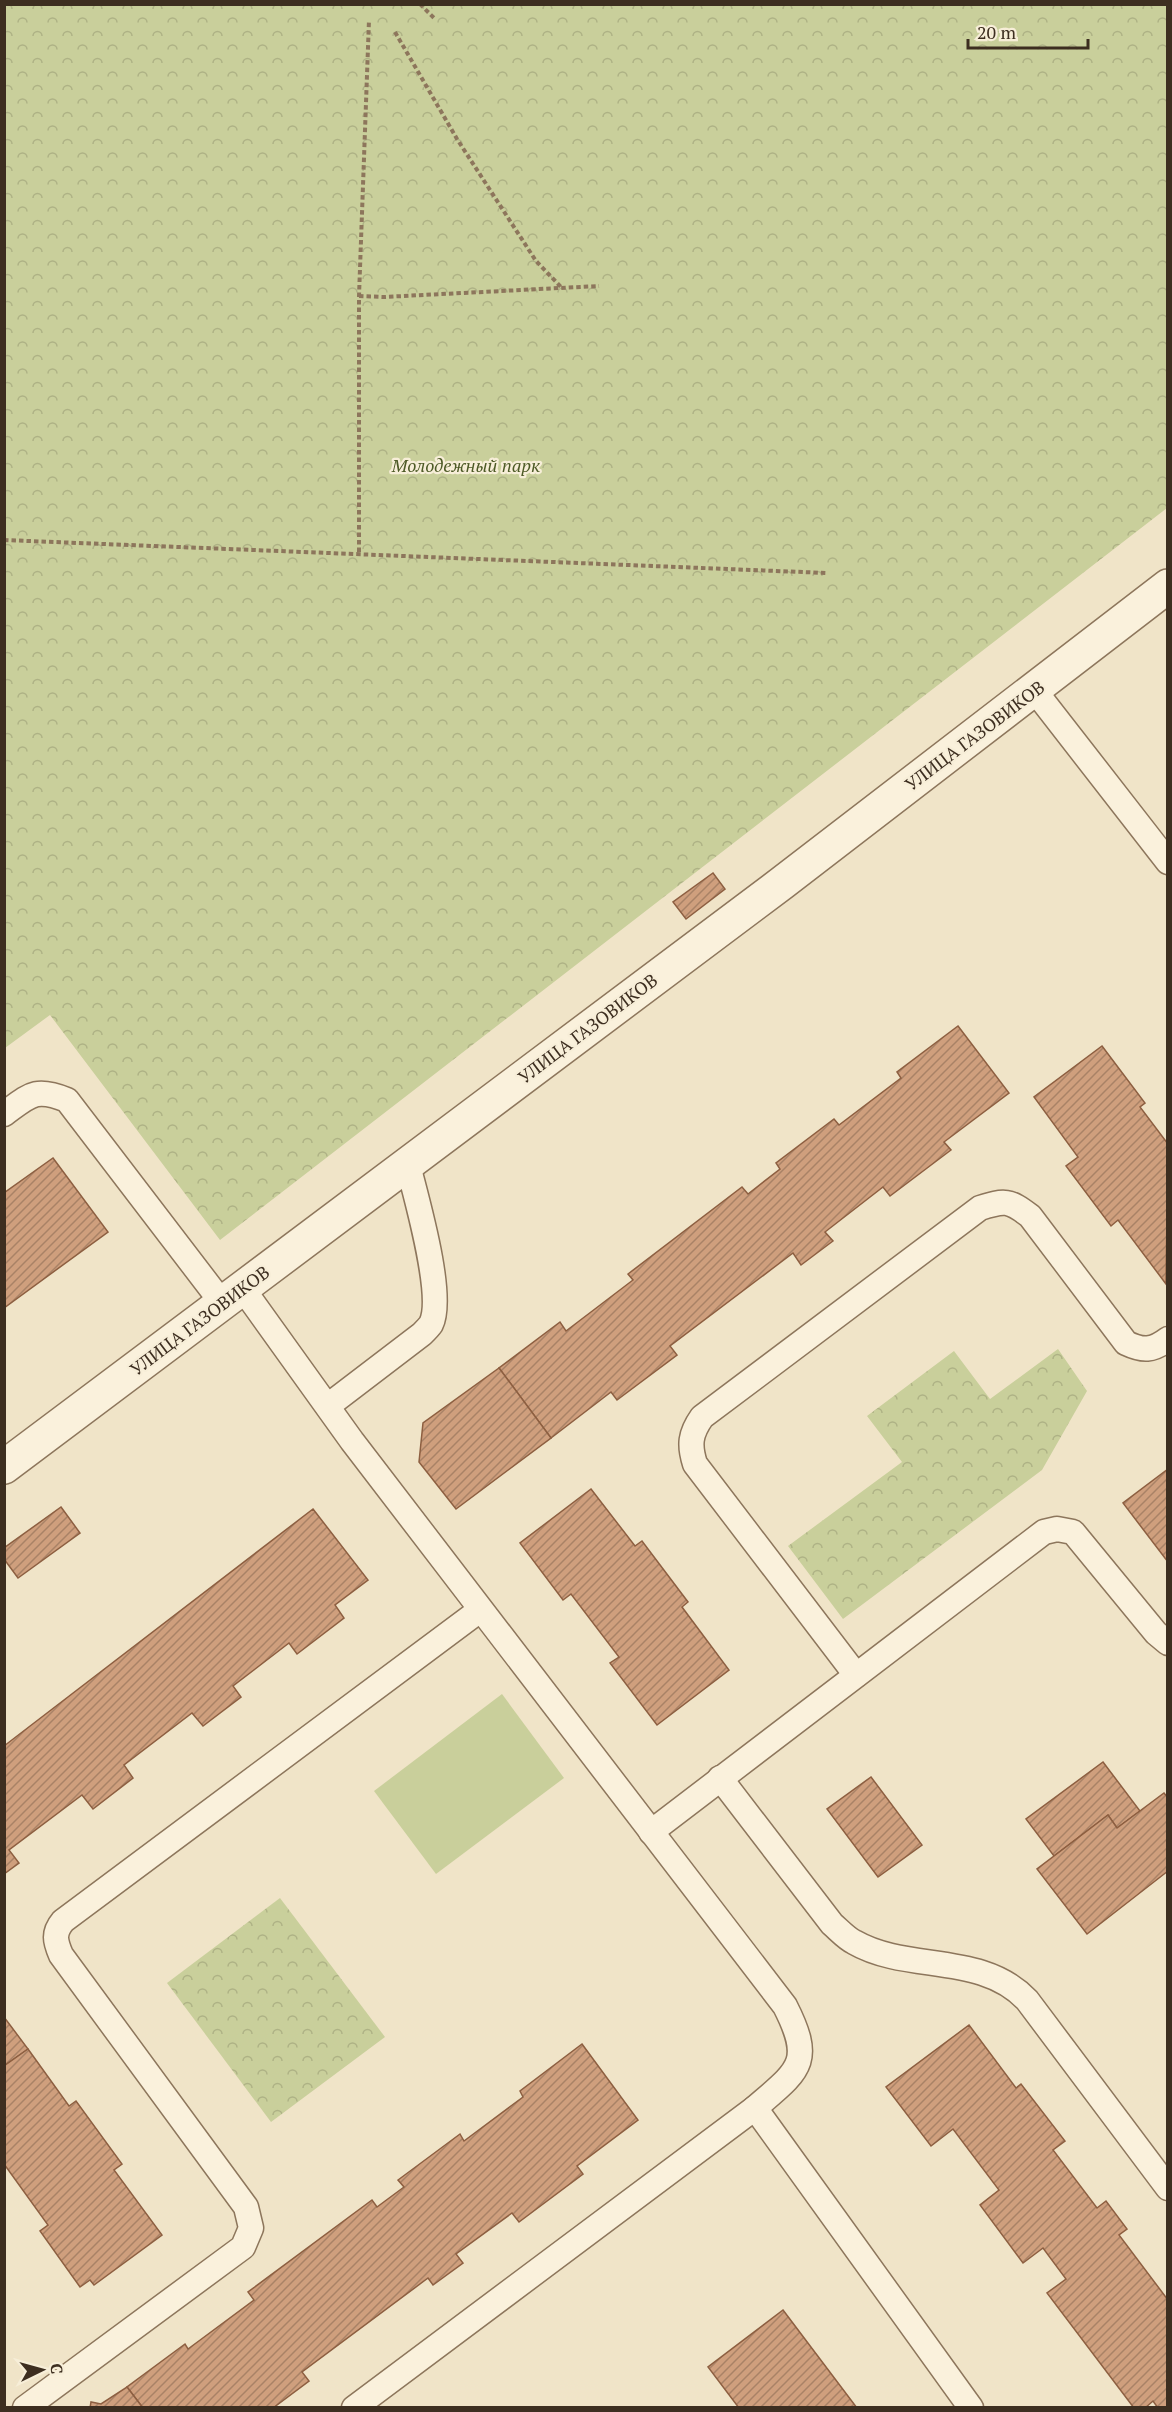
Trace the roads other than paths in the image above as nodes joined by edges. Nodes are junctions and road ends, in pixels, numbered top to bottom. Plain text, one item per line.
1 (1167, 586) edge
2 (1035, 691) junction
3 (1167, 862) edge
4 (4, 1114) edge
5 (408, 1166) junction
6 (233, 1297) junction
7 (1167, 1339) edge
8 (329, 1405) junction
9 (4, 1467) edge
10 (480, 1610) junction
11 (1167, 1643) edge
12 (856, 1675) junction
13 (720, 1779) junction
14 (651, 1832) junction
15 (754, 2108) junction
16 (1167, 2188) edge
17 (26, 2408) edge
18 (354, 2408) edge
19 (971, 2408) edge

1 - 2 street, УЛИЦА ГАЗОВИКОВ
2 - 3 lane
2 - 5 street, УЛИЦА ГАЗОВИКОВ
4 - 6 lane
5 - 6 street, УЛИЦА ГАЗОВИКОВ
5 - 8 lane
6 - 8 lane
6 - 9 street, УЛИЦА ГАЗОВИКОВ
7 - 12 lane
8 - 10 lane
10 - 14 lane
10 - 17 lane
11 - 12 lane
12 - 13 lane
13 - 14 lane
13 - 16 lane
14 - 15 lane
15 - 18 lane
15 - 19 lane

